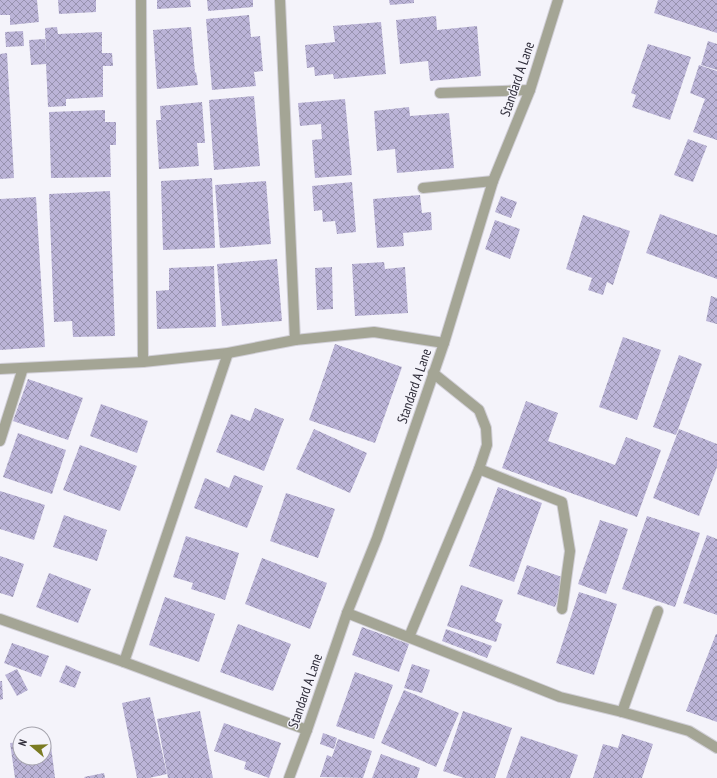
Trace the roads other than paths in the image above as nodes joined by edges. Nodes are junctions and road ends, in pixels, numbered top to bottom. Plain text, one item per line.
1 (141, 0) edge
2 (280, 0) edge
3 (558, 0) edge
4 (530, 90) junction
5 (440, 93) dead end
6 (493, 181) junction
7 (423, 188) dead end
8 (295, 340) junction
9 (444, 343) junction
10 (228, 353) junction
11 (142, 362) junction
12 (23, 368) junction
13 (0, 369) edge
14 (433, 373) junction
15 (0, 441) edge
16 (478, 469) junction
17 (562, 609) dead end
18 (658, 611) dead end
19 (347, 613) junction
20 (0, 619) edge
21 (409, 637) junction
22 (124, 662) junction
23 (622, 712) junction
24 (307, 730) junction
25 (717, 748) edge
26 (289, 778) edge

1 - 11 street
2 - 8 street
3 - 4 street, Standard A Lane
4 - 5 street
4 - 6 street, Standard A Lane
6 - 7 street
6 - 9 street, Standard A Lane
8 - 9 street
8 - 10 street
9 - 14 street, Standard A Lane
10 - 11 street
10 - 22 street
11 - 12 street
12 - 13 street
12 - 15 street
14 - 16 street
14 - 19 street, Standard A Lane
16 - 17 street
16 - 21 street
18 - 23 street
19 - 21 street
19 - 24 street, Standard A Lane
20 - 22 street
21 - 23 street
22 - 24 street
23 - 25 street
24 - 26 street, Standard A Lane

